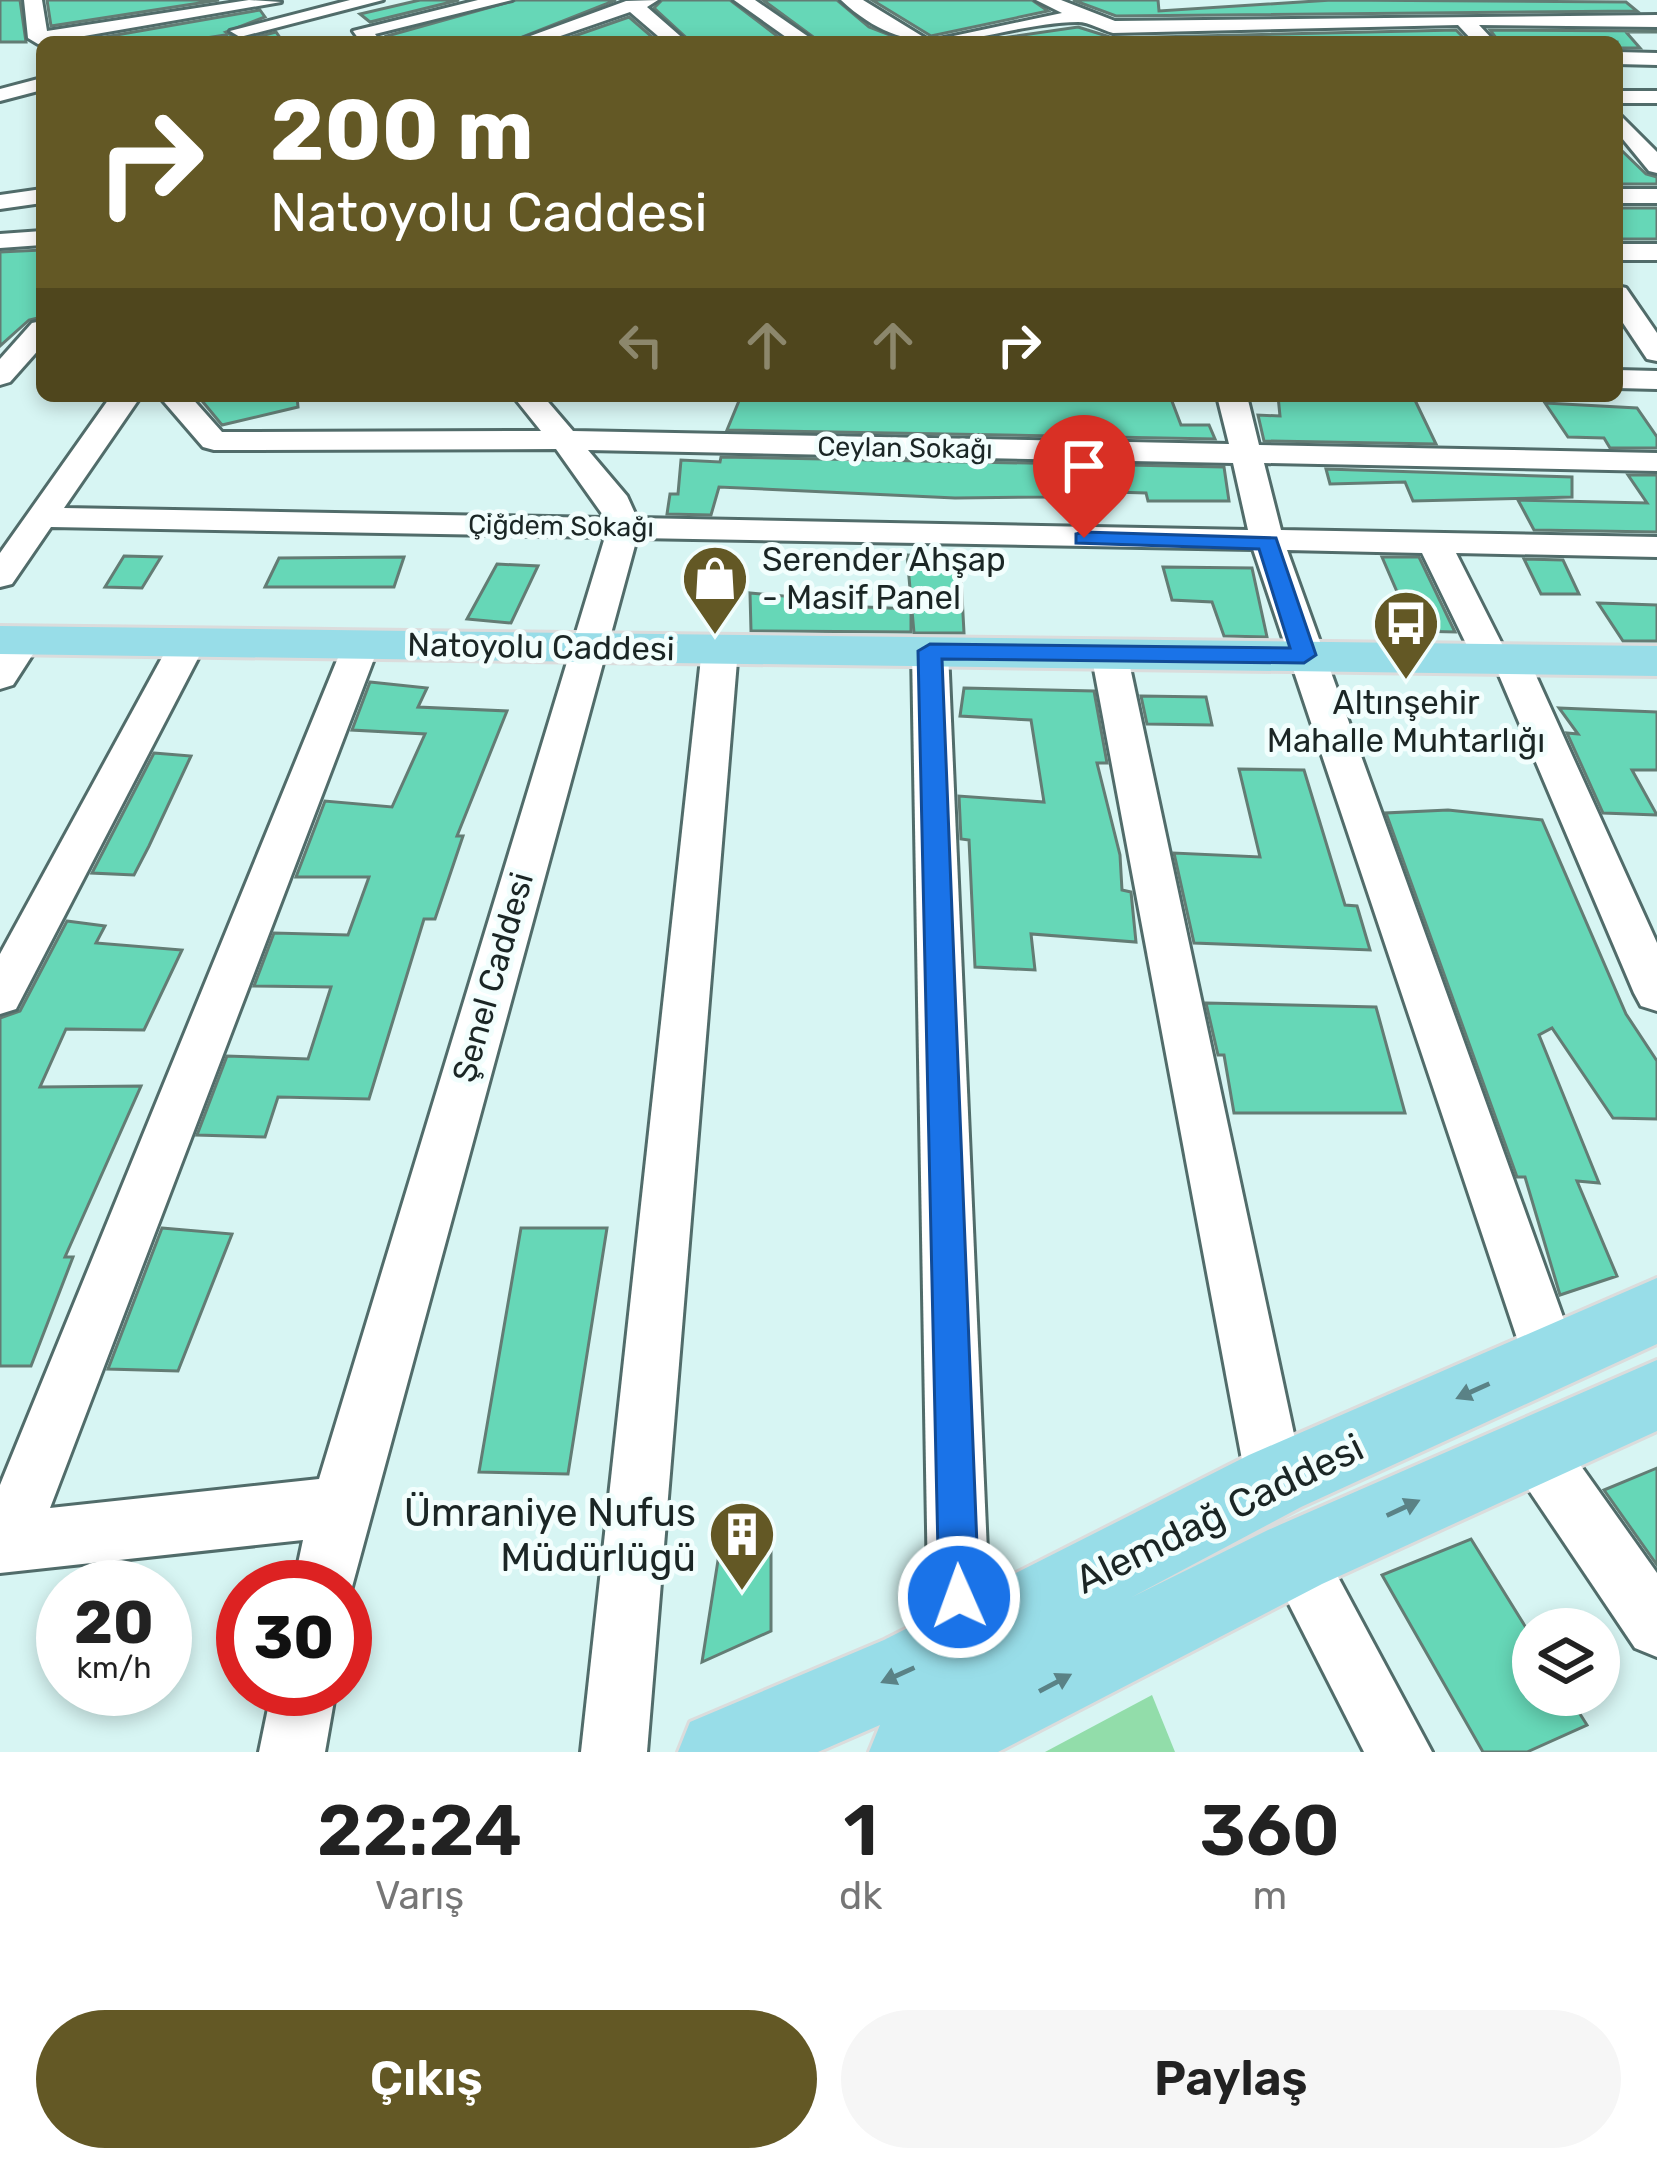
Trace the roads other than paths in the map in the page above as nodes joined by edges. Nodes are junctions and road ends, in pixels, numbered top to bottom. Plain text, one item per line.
1 (32, 0) edge
2 (374, 0) edge
3 (503, 0) edge
4 (743, 0) edge
5 (850, 0) edge
6 (1046, 0) edge
7 (271, 1) edge
8 (641, 3) edge
9 (989, 9) dead end
10 (1080, 17) junction
11 (285, 20) junction
12 (1109, 20) edge
13 (1463, 20) junction
14 (1657, 21) edge
15 (1215, 24) junction
16 (1021, 27) junction
17 (38, 36) edge
18 (51, 36) edge
19 (220, 36) dead end
20 (296, 36) edge
21 (367, 36) edge
22 (550, 36) edge
23 (671, 36) edge
24 (797, 36) edge
25 (911, 36) edge
26 (971, 36) edge
27 (1036, 36) edge
28 (1224, 36) edge
29 (1479, 36) edge
30 (1623, 58) edge
31 (1657, 59) edge
32 (36, 85) edge
33 (0, 95) edge
34 (1623, 97) edge
35 (1657, 97) edge
36 (1623, 125) edge
37 (1657, 166) edge
38 (1623, 196) edge
39 (1657, 196) edge
40 (36, 197) edge
41 (0, 202) edge
42 (1623, 252) edge
43 (1657, 252) edge
44 (1631, 309) edge
45 (36, 335) edge
46 (1657, 353) edge
47 (0, 376) edge
48 (1623, 380) edge
49 (1657, 380) edge
50 (123, 402) edge
51 (179, 402) edge
52 (533, 402) edge
53 (1234, 402) edge
54 (567, 440) junction
55 (1247, 456) junction
56 (1657, 462) edge
57 (47, 517) junction
58 (624, 527) junction
59 (1268, 543) junction
60 (1435, 544) junction
61 (1657, 547) edge
62 (0, 577) edge
63 (189, 641) junction
64 (362, 643) junction
65 (586, 644) junction
66 (719, 650) junction
67 (930, 651) junction
68 (8, 652) edge
69 (1109, 653) junction
70 (1304, 655) junction
71 (1500, 658) junction
72 (1657, 661) edge
73 (1657, 993) edge
74 (0, 996) edge
75 (1657, 1310) edge
76 (1550, 1356) junction
77 (1657, 1395) edge
78 (1534, 1448) junction
79 (1275, 1481) junction
80 (340, 1506) junction
81 (3, 1542) edge
82 (1295, 1557) junction
83 (329, 1560) edge
84 (1657, 1625) edge
85 (960, 1644) junction
86 (299, 1716) edge
87 (292, 1752) edge
88 (614, 1752) edge
89 (720, 1752) edge
90 (911, 1752) edge
91 (1399, 1752) edge

1 - 17 street
2 - 11 street
3 - 21 street
4 - 24 street
5 - 25 street
6 - 10 street
7 - 11 street
7 - 18 street
8 - 22 street
8 - 23 street
9 - 16 street
10 - 12 street
10 - 16 street
11 - 19 street
11 - 20 street
12 - 15 street
13 - 14 street
13 - 15 street
13 - 29 street
15 - 28 street
16 - 26 street
16 - 27 street
30 - 31 street
32 - 33 street
34 - 35 street
36 - 37 street
38 - 39 street
40 - 41 street
42 - 43 street
44 - 46 street
45 - 47 street
48 - 49 street
50 - 57 street
51 - 54 street, Ceylan Sokağı
52 - 54 street
53 - 55 street
54 - 55 street, Ceylan Sokağı
54 - 58 street
55 - 56 street, Ceylan Sokağı
55 - 59 street
57 - 58 street, Çiğdem Sokağı
57 - 62 street
58 - 59 street, Çiğdem Sokağı
58 - 65 street, Şenel Caddesi
59 - 60 street, Çiğdem Sokağı
59 - 70 street
60 - 61 street, Çiğdem Sokağı
60 - 71 street
63 - 64 main road, Natoyolu Caddesi
63 - 68 main road, Natoyolu Caddesi
63 - 74 street
64 - 65 main road, Natoyolu Caddesi
64 - 81 street
65 - 66 main road, Natoyolu Caddesi
65 - 80 street, Şenel Caddesi
66 - 67 main road, Natoyolu Caddesi
66 - 88 street
67 - 69 main road, Natoyolu Caddesi
67 - 85 street
69 - 70 main road, Natoyolu Caddesi
69 - 79 street
70 - 71 main road, Natoyolu Caddesi
70 - 76 street
71 - 72 main road, Natoyolu Caddesi
71 - 73 street
75 - 76 main road, Alemdağ Caddesi
76 -> 79 main road, Alemdağ Caddesi
77 - 78 main road, Alemdağ Caddesi
82 -> 78 main road, Alemdağ Caddesi
78 - 84 street
79 - 85 main road, Alemdağ Caddesi
80 - 81 street
80 - 83 street, Şenel Caddesi
90 -> 82 main road, Alemdağ Caddesi
82 - 91 street
85 -> 89 main road, Alemdağ Caddesi
86 - 87 street

